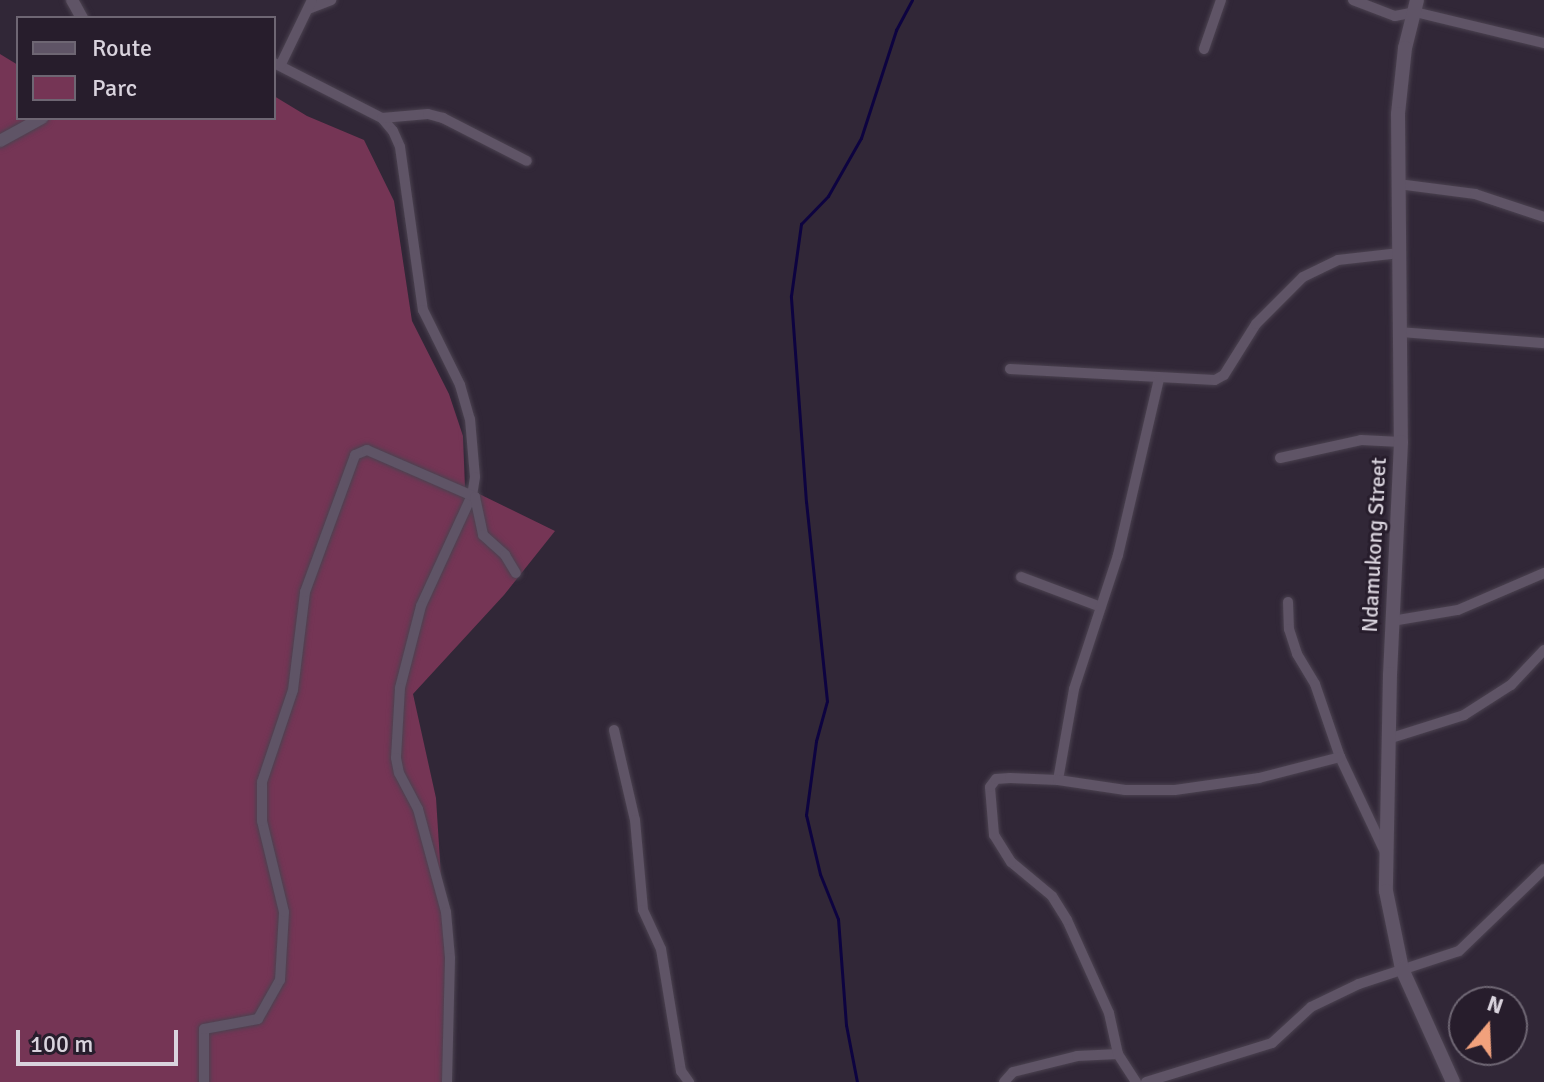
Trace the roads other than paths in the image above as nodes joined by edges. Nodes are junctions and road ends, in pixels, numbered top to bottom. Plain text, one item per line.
1 (331, 0) edge
2 (1221, 0) edge
3 (1353, 0) edge
4 (310, 5) edge
5 (1416, 6) edge
6 (1544, 43) edge
7 (1204, 49) dead end
8 (278, 64) edge
9 (382, 118) junction
10 (38, 120) edge
11 (0, 141) edge
12 (527, 161) dead end
13 (1398, 184) junction
14 (1544, 217) edge
15 (1400, 253) junction
16 (1400, 332) junction
17 (1544, 343) edge
18 (1010, 369) dead end
19 (1159, 379) junction
20 (1401, 442) junction
21 (1280, 458) dead end
22 (472, 495) junction
23 (516, 573) dead end
24 (1021, 577) dead end
25 (1543, 577) edge
26 (1288, 602) dead end
27 (1101, 607) junction
28 (1392, 621) junction
29 (1544, 650) edge
30 (614, 730) dead end
31 (1388, 739) junction
32 (1340, 757) junction
33 (1058, 780) junction
34 (1385, 854) junction
35 (1544, 869) edge
36 (1402, 969) junction
37 (1118, 1054) junction
38 (204, 1082) edge
39 (447, 1082) edge
40 (689, 1082) edge
41 (1004, 1082) edge
42 (1136, 1082) edge
43 (1146, 1082) edge
44 (1453, 1082) edge

1 - 4 street
2 - 7 street
3 - 5 street
4 - 8 street
5 - 6 street
5 - 13 main road, Ndamukong Street
8 - 9 street
9 - 12 street
9 - 22 street
10 - 11 street
13 - 14 street
13 - 15 main road, Ndamukong Street
15 - 16 main road, Ndamukong Street
15 - 19 street
16 - 17 street
16 - 20 main road, Ndamukong Street
18 - 19 street
19 - 27 street
20 - 21 street
20 - 28 main road, Ndamukong Street
22 - 23 street
22 - 38 street
22 - 39 street
24 - 27 street
25 - 28 street
26 - 32 street
27 - 33 street
28 - 31 main road, Ndamukong Street
29 - 31 street
30 - 40 street
31 - 34 main road, Ndamukong Street
32 - 33 street
32 - 34 street
33 - 37 street
34 - 36 main road, Ndamukong Street
35 - 36 street
36 - 43 street
36 - 44 main road, Ndamukong Street
37 - 41 street
37 - 42 street

